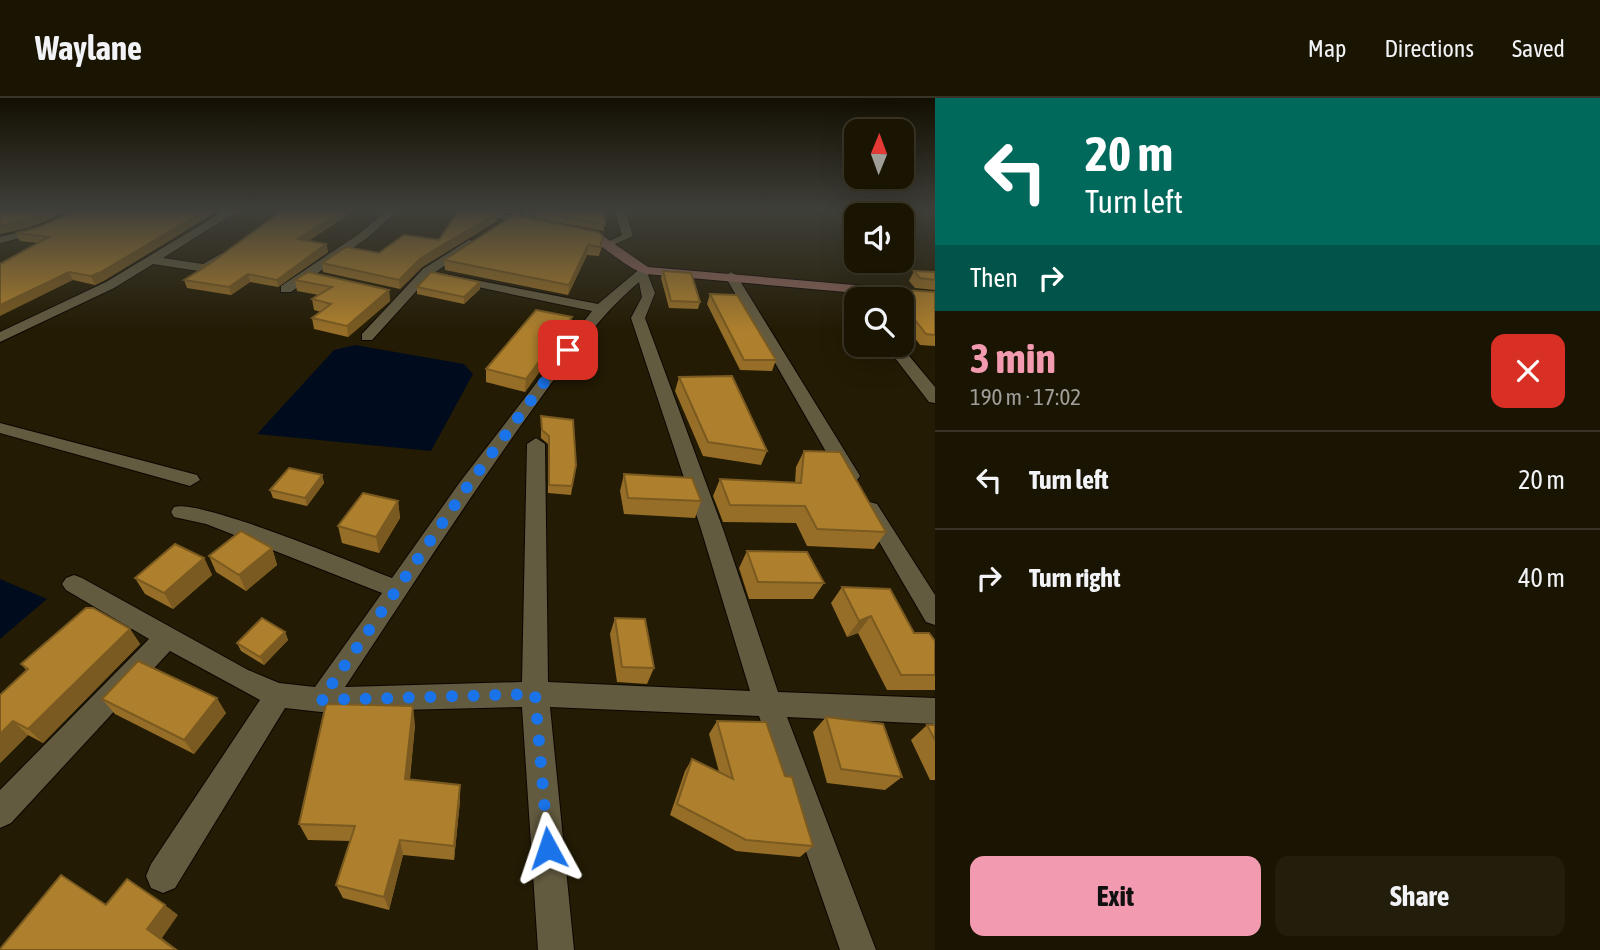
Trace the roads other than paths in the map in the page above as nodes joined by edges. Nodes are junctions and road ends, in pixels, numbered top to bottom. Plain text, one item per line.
1 (167, 251) edge
2 (232, 251) edge
3 (342, 251) edge
4 (460, 251) edge
5 (618, 251) edge
6 (152, 260) junction
7 (427, 272) junction
8 (644, 272) junction
9 (308, 275) junction
10 (731, 276) junction
11 (332, 280) edge
12 (286, 289) dead end
13 (844, 292) edge
14 (914, 296) edge
15 (935, 296) edge
16 (600, 309) junction
17 (0, 322) edge
18 (22, 327) junction
19 (367, 337) dead end
20 (0, 338) edge
21 (902, 357) edge
22 (935, 398) edge
23 (5, 434) edge
24 (536, 444) dead end
25 (190, 480) dead end
26 (181, 512) dead end
27 (74, 584) dead end
28 (397, 589) junction
29 (935, 615) edge
30 (166, 639) junction
31 (535, 694) junction
32 (278, 695) junction
33 (321, 700) junction
34 (768, 704) junction
35 (935, 711) edge
36 (0, 812) edge
37 (163, 876) dead end
38 (556, 950) edge
39 (859, 950) edge

1 - 6 street
2 - 6 street
3 - 9 street
4 - 7 street
5 - 8 street
6 - 18 street
7 - 16 street
7 - 19 street
8 - 10 street
8 - 16 street
8 - 34 street
9 - 11 street
9 - 12 street
10 - 13 street
10 - 29 street
14 - 15 street
16 - 28 street
17 - 18 street
18 - 20 street
21 - 22 street
23 - 25 street
24 - 31 street
26 - 28 street
27 - 30 street
28 - 33 street
30 - 32 street
30 - 36 street
31 - 33 street
31 - 34 street
31 - 38 street
32 - 33 street
32 - 37 street
34 - 35 street
34 - 39 street

